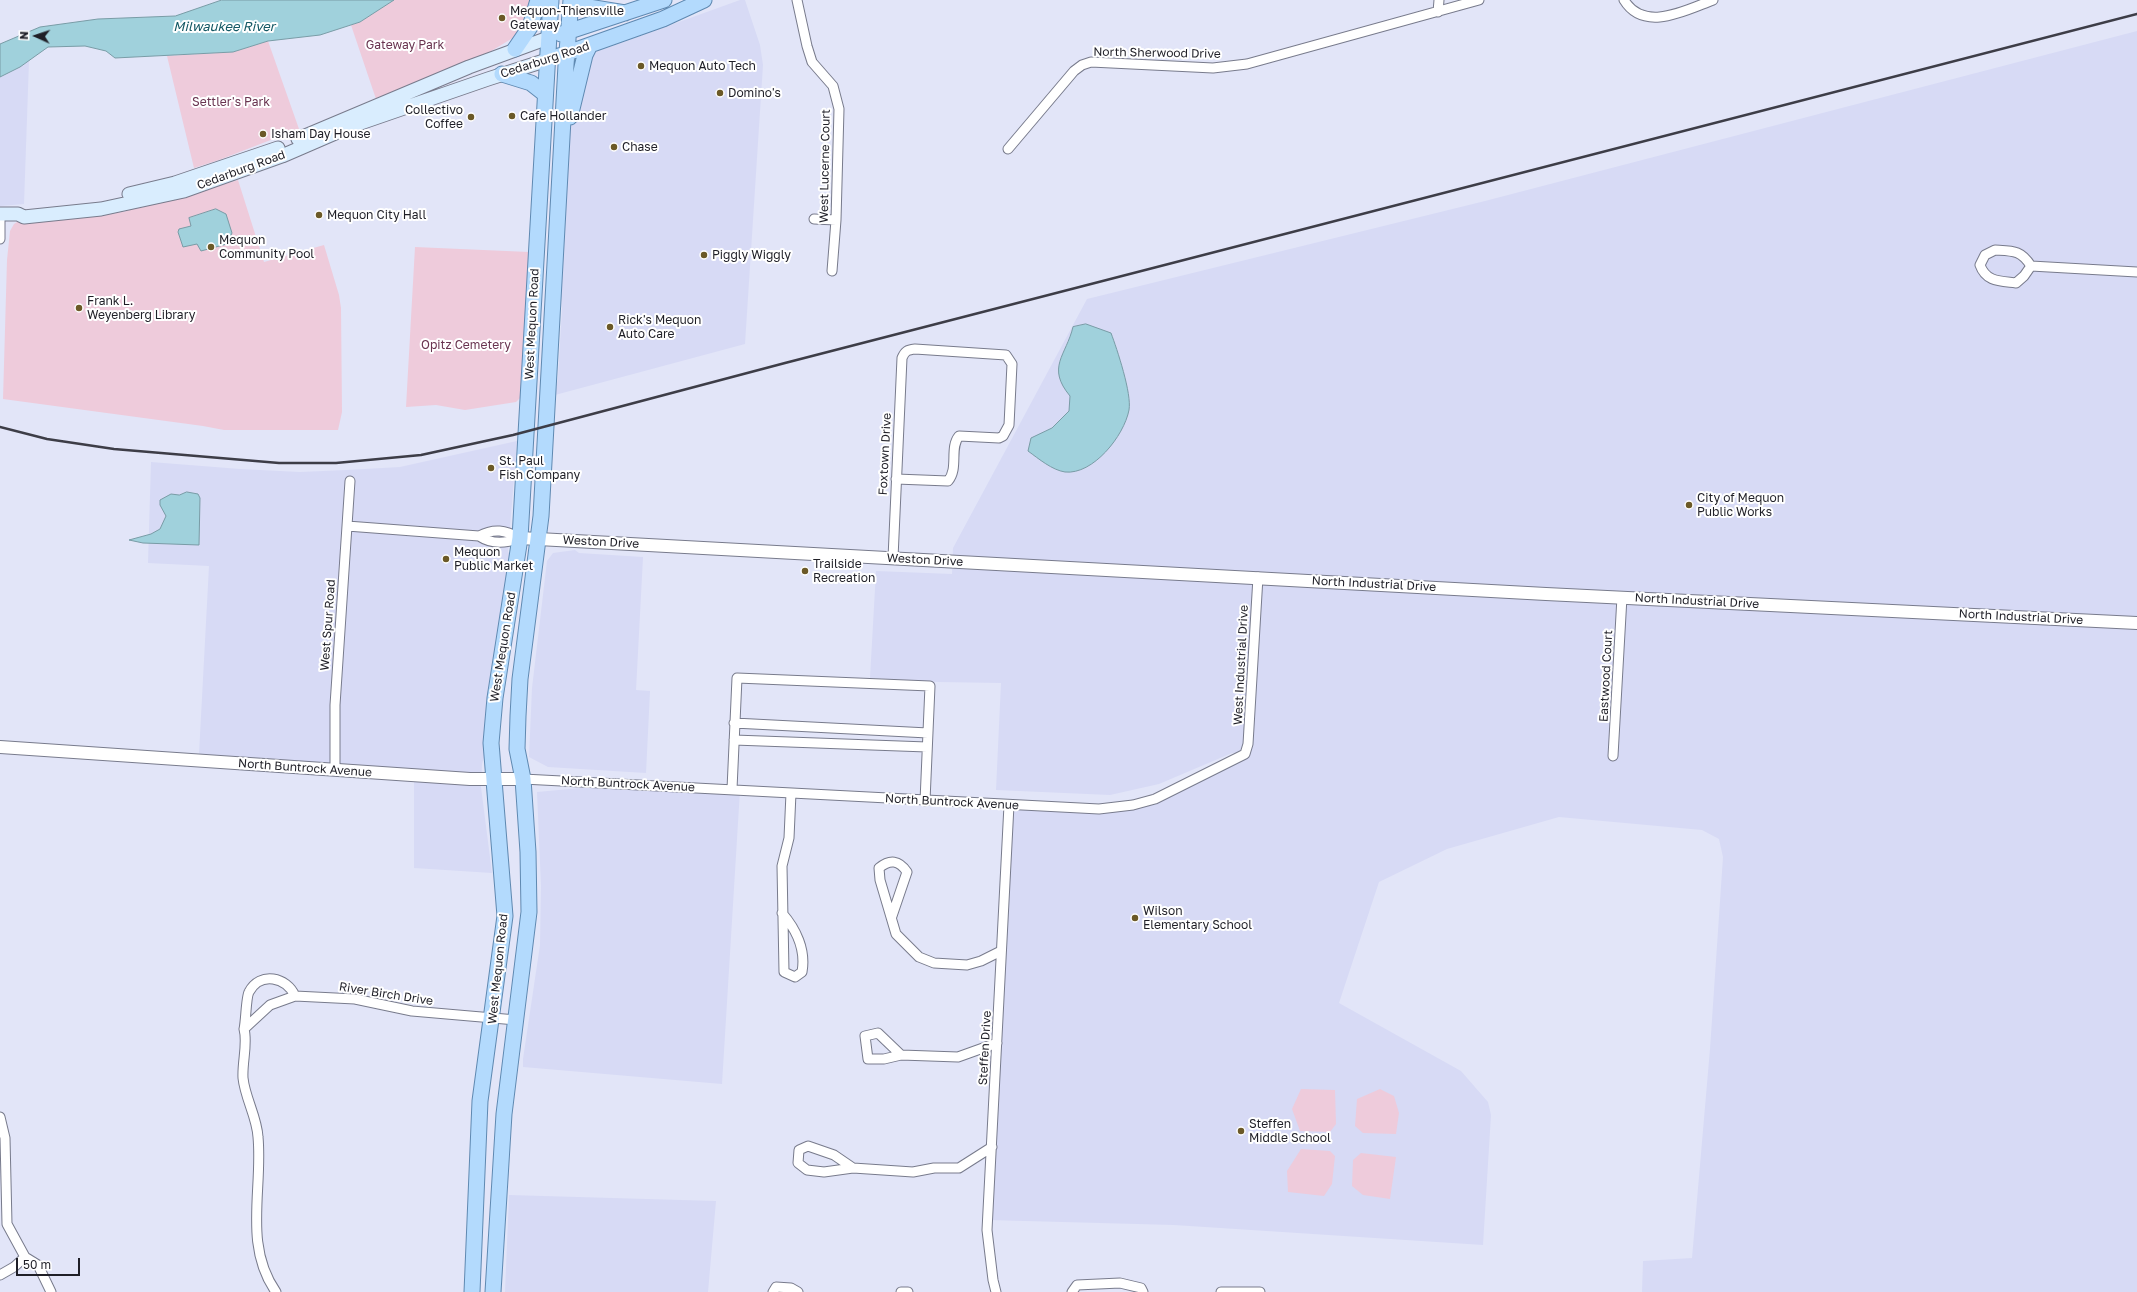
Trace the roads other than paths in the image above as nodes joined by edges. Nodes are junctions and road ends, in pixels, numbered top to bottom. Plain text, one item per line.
1 (538, 0) edge
2 (551, 0) edge
3 (559, 0) edge
4 (571, 0) edge
5 (575, 0) edge
6 (664, 0) edge
7 (704, 0) edge
8 (797, 0) edge
9 (1439, 0) edge
10 (1479, 0) edge
11 (1624, 0) edge
12 (1713, 0) edge
13 (1438, 12) junction
14 (625, 13) junction
15 (559, 35) junction
16 (590, 45) junction
17 (516, 49) junction
18 (556, 57) junction
19 (502, 74) junction
20 (545, 94) junction
21 (562, 141) junction
22 (1008, 149) dead end
23 (0, 214) edge
24 (18, 214) junction
25 (814, 219) dead end
26 (836, 220) junction
27 (0, 239) edge
28 (2031, 266) junction
29 (832, 271) dead end
30 (2137, 272) edge
31 (533, 299) junction
32 (553, 300) junction
33 (896, 479) junction
34 (350, 481) dead end
35 (347, 526) junction
36 (520, 538) junction
37 (538, 539) junction
38 (893, 558) junction
39 (1258, 577) junction
40 (1622, 597) junction
41 (2137, 623) edge
42 (734, 723) junction
43 (928, 733) junction
44 (734, 740) junction
45 (927, 747) junction
46 (0, 748) edge
47 (1245, 754) joint
48 (1613, 756) dead end
49 (335, 770) junction
50 (523, 779) junction
51 (493, 780) junction
52 (732, 789) junction
53 (791, 793) junction
54 (925, 801) junction
55 (1010, 805) junction
56 (782, 912) junction
57 (892, 916) junction
58 (1001, 951) junction
59 (295, 996) junction
60 (493, 1018) junction
61 (516, 1020) junction
62 (244, 1029) junction
63 (997, 1043) junction
64 (900, 1055) dead end
65 (0, 1117) edge
66 (992, 1147) junction
67 (853, 1168) junction
68 (475, 1213) junction
69 (497, 1214) junction
70 (25, 1256) junction
71 (0, 1275) edge
72 (52, 1292) edge
73 (276, 1292) edge
74 (472, 1292) edge
75 (493, 1292) edge
76 (773, 1292) edge
77 (798, 1292) edge
78 (901, 1292) edge
79 (908, 1292) edge
80 (996, 1292) edge
81 (1072, 1292) edge
82 (1143, 1292) edge
83 (1221, 1292) edge
84 (1260, 1292) edge

1 - 17 main road
2 - 15 main road, West Mequon Road
3 - 15 main road
4 - 15 main road, West Mequon Road
5 - 14 main road
6 - 14 main road, Cedarburg Road
7 - 16 main road, Cedarburg Road
8 - 26 street, West Lucerne Court
9 - 13 street
10 - 13 street, North Sherwood Drive
11 - 12 street
13 - 22 street, North Sherwood Drive
14 - 15 main road, Cedarburg Road
15 - 17 main road, Cedarburg Road
15 - 18 main road, West Mequon Road
15 - 18 main road, West Mequon Road
16 - 18 main road, Cedarburg Road
16 - 21 main road
17 - 24 main road, Cedarburg Road
18 - 19 main road, Cedarburg Road
18 - 20 main road, West Mequon Road
18 - 21 main road
19 - 20 main road
19 - 24 main road, Cedarburg Road
20 - 31 main road, West Mequon Road
21 - 32 main road, West Mequon Road
23 - 24 main road, Cedarburg Road
23 - 27 street
25 - 26 street
26 - 29 street, West Lucerne Court
28 - 28 street
28 - 30 street
31 - 32 main road
31 - 36 main road, West Mequon Road
32 - 37 main road, West Mequon Road
33 - 33 street, Foxtown Drive
33 - 38 street, Foxtown Drive
34 - 35 street, West Spur Road
35 - 36 street
35 - 49 street, West Spur Road
36 - 37 street, Weston Drive
36 - 51 main road, West Mequon Road
37 - 38 street, Weston Drive
37 - 50 main road, West Mequon Road
38 - 39 street, Weston Drive
39 - 40 street, North Industrial Drive
39 - 47 street, West Industrial Drive
40 - 41 street, North Industrial Drive
40 - 48 street, Eastwood Court
42 - 43 street
42 - 43 street
42 - 44 street
43 - 45 street
44 - 45 street
44 - 52 street
45 - 54 street
46 - 49 street, North Buntrock Avenue
47 - 55 street, North Buntrock Avenue
49 - 51 street, North Buntrock Avenue
50 - 51 street, North Buntrock Avenue
50 - 52 street, North Buntrock Avenue
50 - 61 main road, West Mequon Road
51 - 60 main road, West Mequon Road
52 - 53 street, North Buntrock Avenue
53 - 54 street, North Buntrock Avenue
53 - 56 street
54 - 55 street, North Buntrock Avenue
55 - 58 street, Steffen Drive
56 - 56 street
57 - 57 street
57 - 58 street
58 - 63 street, Steffen Drive
59 - 60 street, River Birch Drive
59 - 62 street, River Birch Drive
59 - 62 street
60 - 61 street, River Birch Drive
60 - 68 main road, West Mequon Road
61 - 69 main road, West Mequon Road
62 - 73 street
63 - 64 street
63 - 66 street, Steffen Drive
65 - 70 street
66 - 67 street
66 - 80 street, Steffen Drive
67 - 67 street
68 - 69 main road
68 - 74 main road, West Mequon Road
69 - 75 main road, West Mequon Road
70 - 71 street
70 - 72 street
76 - 77 street
78 - 79 street
81 - 82 street
83 - 84 street

